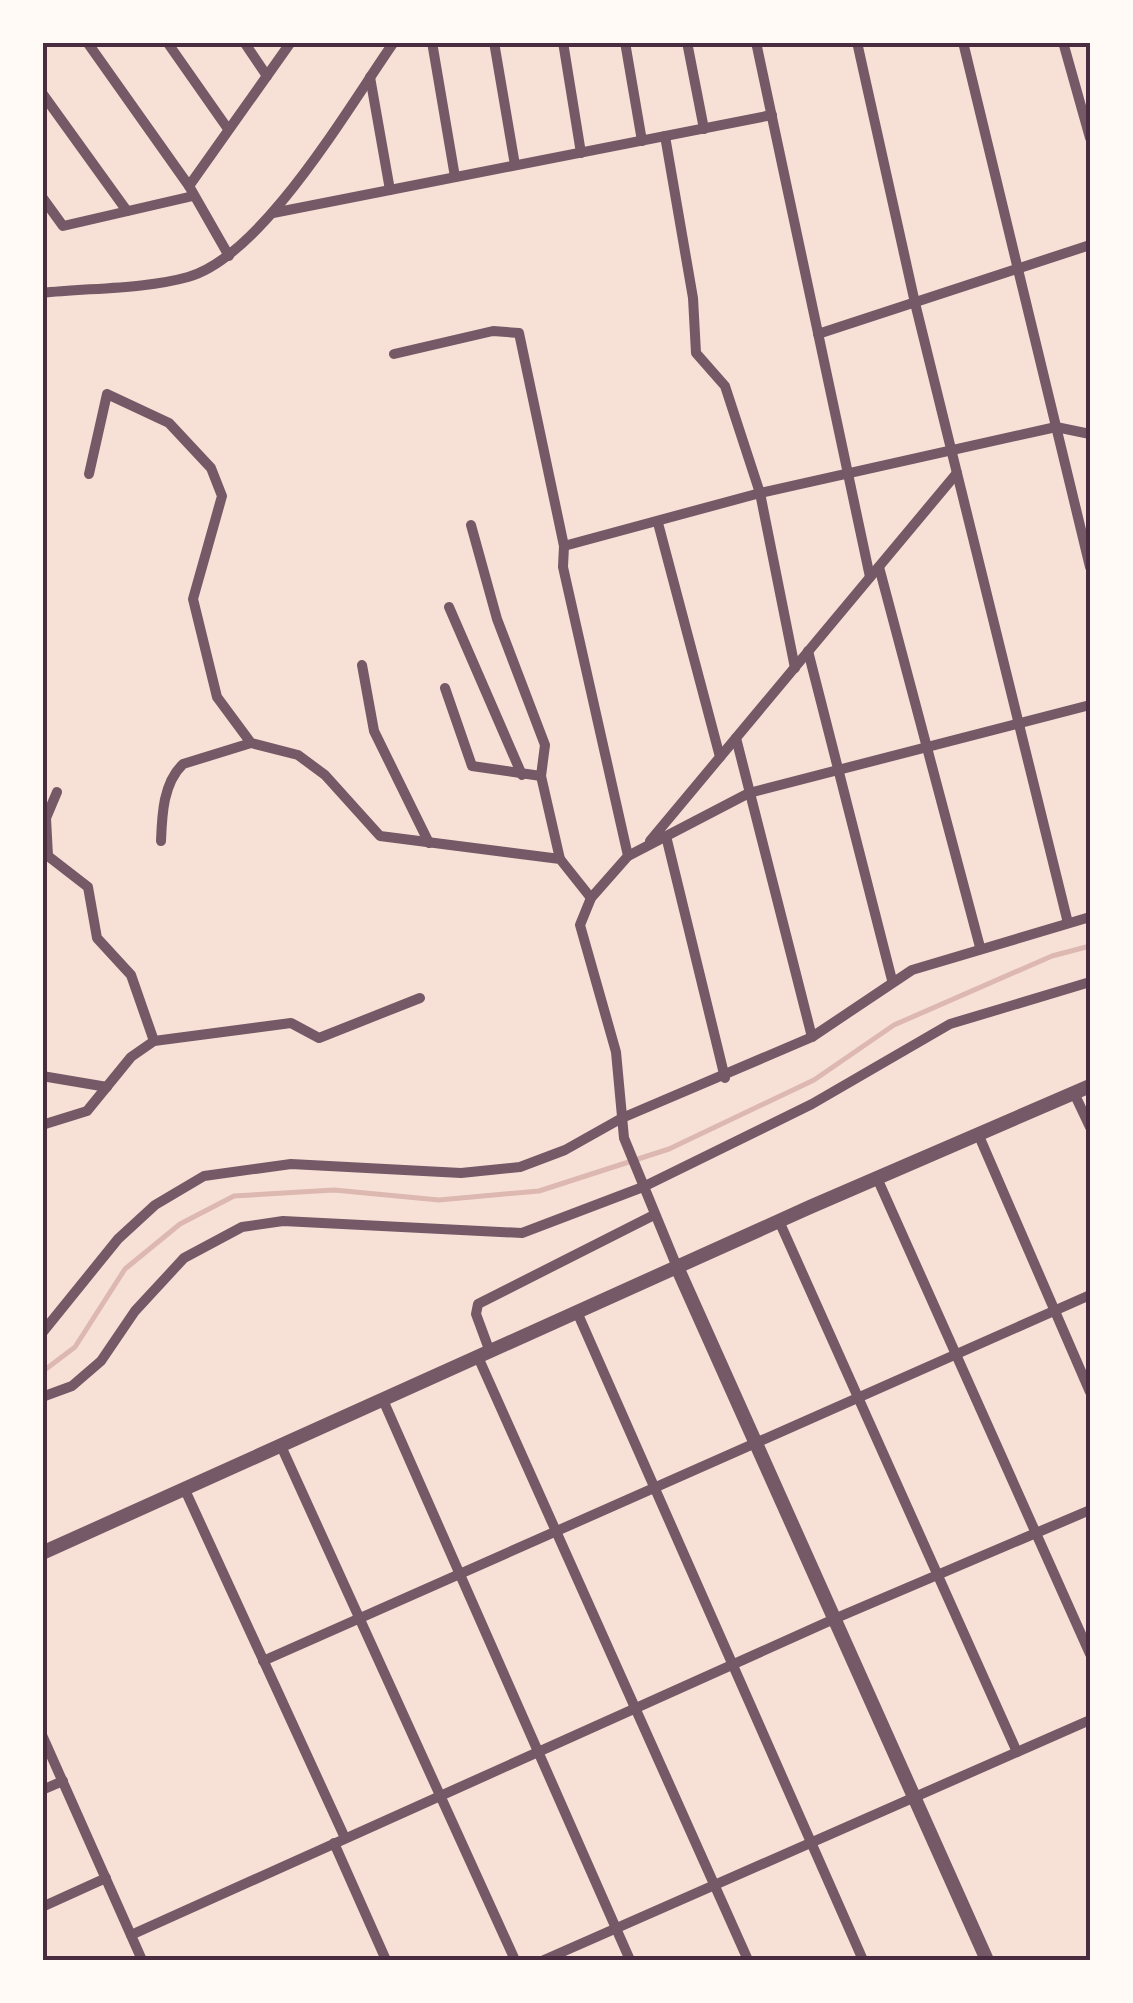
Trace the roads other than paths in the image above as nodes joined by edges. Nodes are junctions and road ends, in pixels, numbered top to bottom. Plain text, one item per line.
1 (88, 42) edge
2 (168, 42) edge
3 (244, 42) edge
4 (291, 42) edge
5 (394, 42) edge
6 (432, 42) edge
7 (494, 42) edge
8 (563, 42) edge
9 (625, 42) edge
10 (687, 42) edge
11 (756, 42) edge
12 (857, 42) edge
13 (963, 42) edge
14 (1062, 42) edge
15 (267, 76) junction
16 (370, 77) junction
17 (42, 92) edge
18 (772, 115) junction
19 (704, 128) junction
20 (228, 129) junction
21 (665, 136) junction
22 (1090, 138) edge
23 (642, 141) junction
24 (582, 152) junction
25 (515, 166) junction
26 (454, 177) junction
27 (390, 190) junction
28 (191, 191) junction
29 (42, 197) edge
30 (127, 211) junction
31 (273, 213) junction
32 (1090, 245) edge
33 (229, 256) junction
34 (1018, 269) junction
35 (42, 293) edge
36 (914, 303) junction
37 (818, 334) junction
38 (394, 354) dead end
39 (1056, 427) junction
40 (1090, 434) edge
41 (951, 450) junction
42 (848, 473) junction
43 (957, 473) junction
44 (89, 474) dead end
45 (760, 493) junction
46 (658, 523) junction
47 (470, 525) dead end
48 (564, 546) junction
49 (879, 566) junction
50 (1090, 566) edge
51 (870, 577) junction
52 (449, 607) dead end
53 (808, 651) junction
54 (362, 665) dead end
55 (795, 668) junction
56 (444, 688) dead end
57 (1090, 706) edge
58 (1018, 723) junction
59 (736, 738) junction
60 (251, 743) junction
61 (924, 748) junction
62 (720, 757) junction
63 (838, 770) junction
64 (522, 774) junction
65 (540, 776) junction
66 (57, 792) dead end
67 (749, 793) junction
68 (666, 836) junction
69 (160, 841) dead end
70 (429, 843) junction
71 (644, 848) junction
72 (628, 856) junction
73 (560, 858) junction
74 (591, 898) junction
75 (1090, 917) edge
76 (1068, 922) junction
77 (980, 947) junction
78 (892, 980) junction
79 (1090, 982) edge
80 (420, 998) dead end
81 (812, 1037) junction
82 (154, 1041) junction
83 (42, 1076) edge
84 (724, 1078) junction
85 (107, 1086) junction
86 (1090, 1086) edge
87 (1074, 1093) junction
88 (622, 1118) junction
89 (42, 1124) edge
90 (1090, 1128) edge
91 (979, 1136) junction
92 (877, 1178) junction
93 (643, 1187) junction
94 (654, 1215) junction
95 (779, 1221) junction
96 (677, 1267) junction
97 (1090, 1294) edge
98 (1054, 1310) junction
99 (577, 1312) junction
100 (42, 1334) edge
101 (484, 1354) junction
102 (957, 1355) junction
103 (1090, 1392) edge
104 (42, 1398) edge
105 (383, 1400) junction
106 (859, 1400) junction
107 (281, 1446) junction
108 (757, 1446) junction
109 (653, 1489) junction
110 (185, 1490) junction
111 (1090, 1510) edge
112 (557, 1533) junction
113 (1037, 1533) junction
114 (42, 1553) edge
115 (458, 1574) junction
116 (938, 1574) junction
117 (834, 1619) junction
118 (359, 1620) junction
119 (1090, 1654) edge
120 (264, 1661) junction
121 (730, 1666) junction
122 (636, 1708) junction
123 (1090, 1720) edge
124 (42, 1735) edge
125 (1017, 1752) junction
126 (536, 1753) junction
127 (63, 1781) junction
128 (42, 1790) edge
129 (440, 1796) junction
130 (914, 1798) junction
131 (340, 1841) junction
132 (811, 1844) junction
133 (106, 1878) junction
134 (716, 1885) junction
135 (42, 1906) edge
136 (617, 1929) junction
137 (131, 1935) junction
138 (142, 1960) edge
139 (386, 1960) edge
140 (514, 1960) edge
141 (544, 1960) edge
142 (630, 1960) edge
143 (748, 1960) edge
144 (863, 1960) edge
145 (988, 1960) edge

1 - 28 street
2 - 20 street
3 - 15 street
4 - 15 street
5 - 16 street
6 - 26 street
7 - 25 street
8 - 24 street
9 - 23 street
10 - 19 street
11 - 18 street
12 - 36 street
13 - 34 street
14 - 22 street
15 - 20 street
16 - 27 street
16 - 31 street
17 - 30 street
18 - 19 street
18 - 37 street
19 - 21 street
20 - 28 street
21 - 23 street
21 - 45 street
23 - 24 street
24 - 25 street
25 - 26 street
26 - 27 street
27 - 31 street
28 - 30 street
28 - 33 street
29 - 30 street
31 - 33 street
32 - 34 street
33 - 35 street
34 - 36 street
34 - 39 street
36 - 37 street
36 - 41 street
37 - 42 street
38 - 48 street
39 - 40 street
39 - 41 street
39 - 50 street
41 - 42 street
41 - 43 street
42 - 45 street
42 - 51 street
43 - 49 street
43 - 58 street
44 - 60 street
45 - 46 street
45 - 55 street
46 - 48 street
46 - 62 street
47 - 65 street
48 - 72 street
49 - 51 street
49 - 61 street
51 - 53 street
52 - 64 street
53 - 55 street
53 - 63 street
54 - 70 street
55 - 59 street
56 - 64 street
57 - 58 street
58 - 61 street
58 - 76 street
59 - 62 street
59 - 67 street
60 - 69 street
60 - 70 street
61 - 63 street
61 - 77 street
62 - 71 street
63 - 67 street
63 - 78 street
64 - 65 street
65 - 73 street
66 - 82 street
67 - 68 street
67 - 81 street
68 - 71 street
68 - 84 street
70 - 73 street
71 - 72 street
72 - 74 street
73 - 74 street
74 - 88 street
75 - 76 street
76 - 77 street
77 - 78 street
78 - 81 street
79 - 93 street
80 - 82 street
81 - 84 street
82 - 85 street
83 - 85 street
84 - 88 street
85 - 89 street
86 - 87 street
87 - 90 street
87 - 91 street
88 - 93 street
88 - 100 street
91 - 92 street
91 - 98 street
92 - 95 street
92 - 102 street
93 - 94 street
93 - 104 street
94 - 96 street
94 - 101 street
95 - 96 street
95 - 106 street
96 - 99 street
96 - 108 street
97 - 98 street
98 - 102 street
98 - 103 street
99 - 101 street
99 - 109 street
101 - 105 street
101 - 112 street
102 - 106 street
102 - 113 street
105 - 107 street
105 - 115 street
106 - 108 street
106 - 116 street
107 - 110 street
107 - 118 street
108 - 109 street
108 - 117 street
109 - 112 street
109 - 121 street
110 - 114 street
110 - 120 street
111 - 113 street
112 - 115 street
112 - 122 street
113 - 116 street
113 - 119 street
115 - 118 street
115 - 126 street
116 - 117 street
116 - 125 street
117 - 121 street
117 - 130 street
118 - 120 street
118 - 129 street
120 - 131 street
121 - 122 street
121 - 132 street
122 - 126 street
122 - 134 street
123 - 125 street
124 - 127 street
125 - 130 street
126 - 129 street
126 - 136 street
127 - 128 street
127 - 133 street
129 - 131 street
129 - 140 street
130 - 132 street
130 - 145 street
131 - 137 street
131 - 139 street
132 - 134 street
132 - 144 street
133 - 135 street
133 - 137 street
134 - 136 street
134 - 143 street
136 - 141 street
136 - 142 street
137 - 138 street

